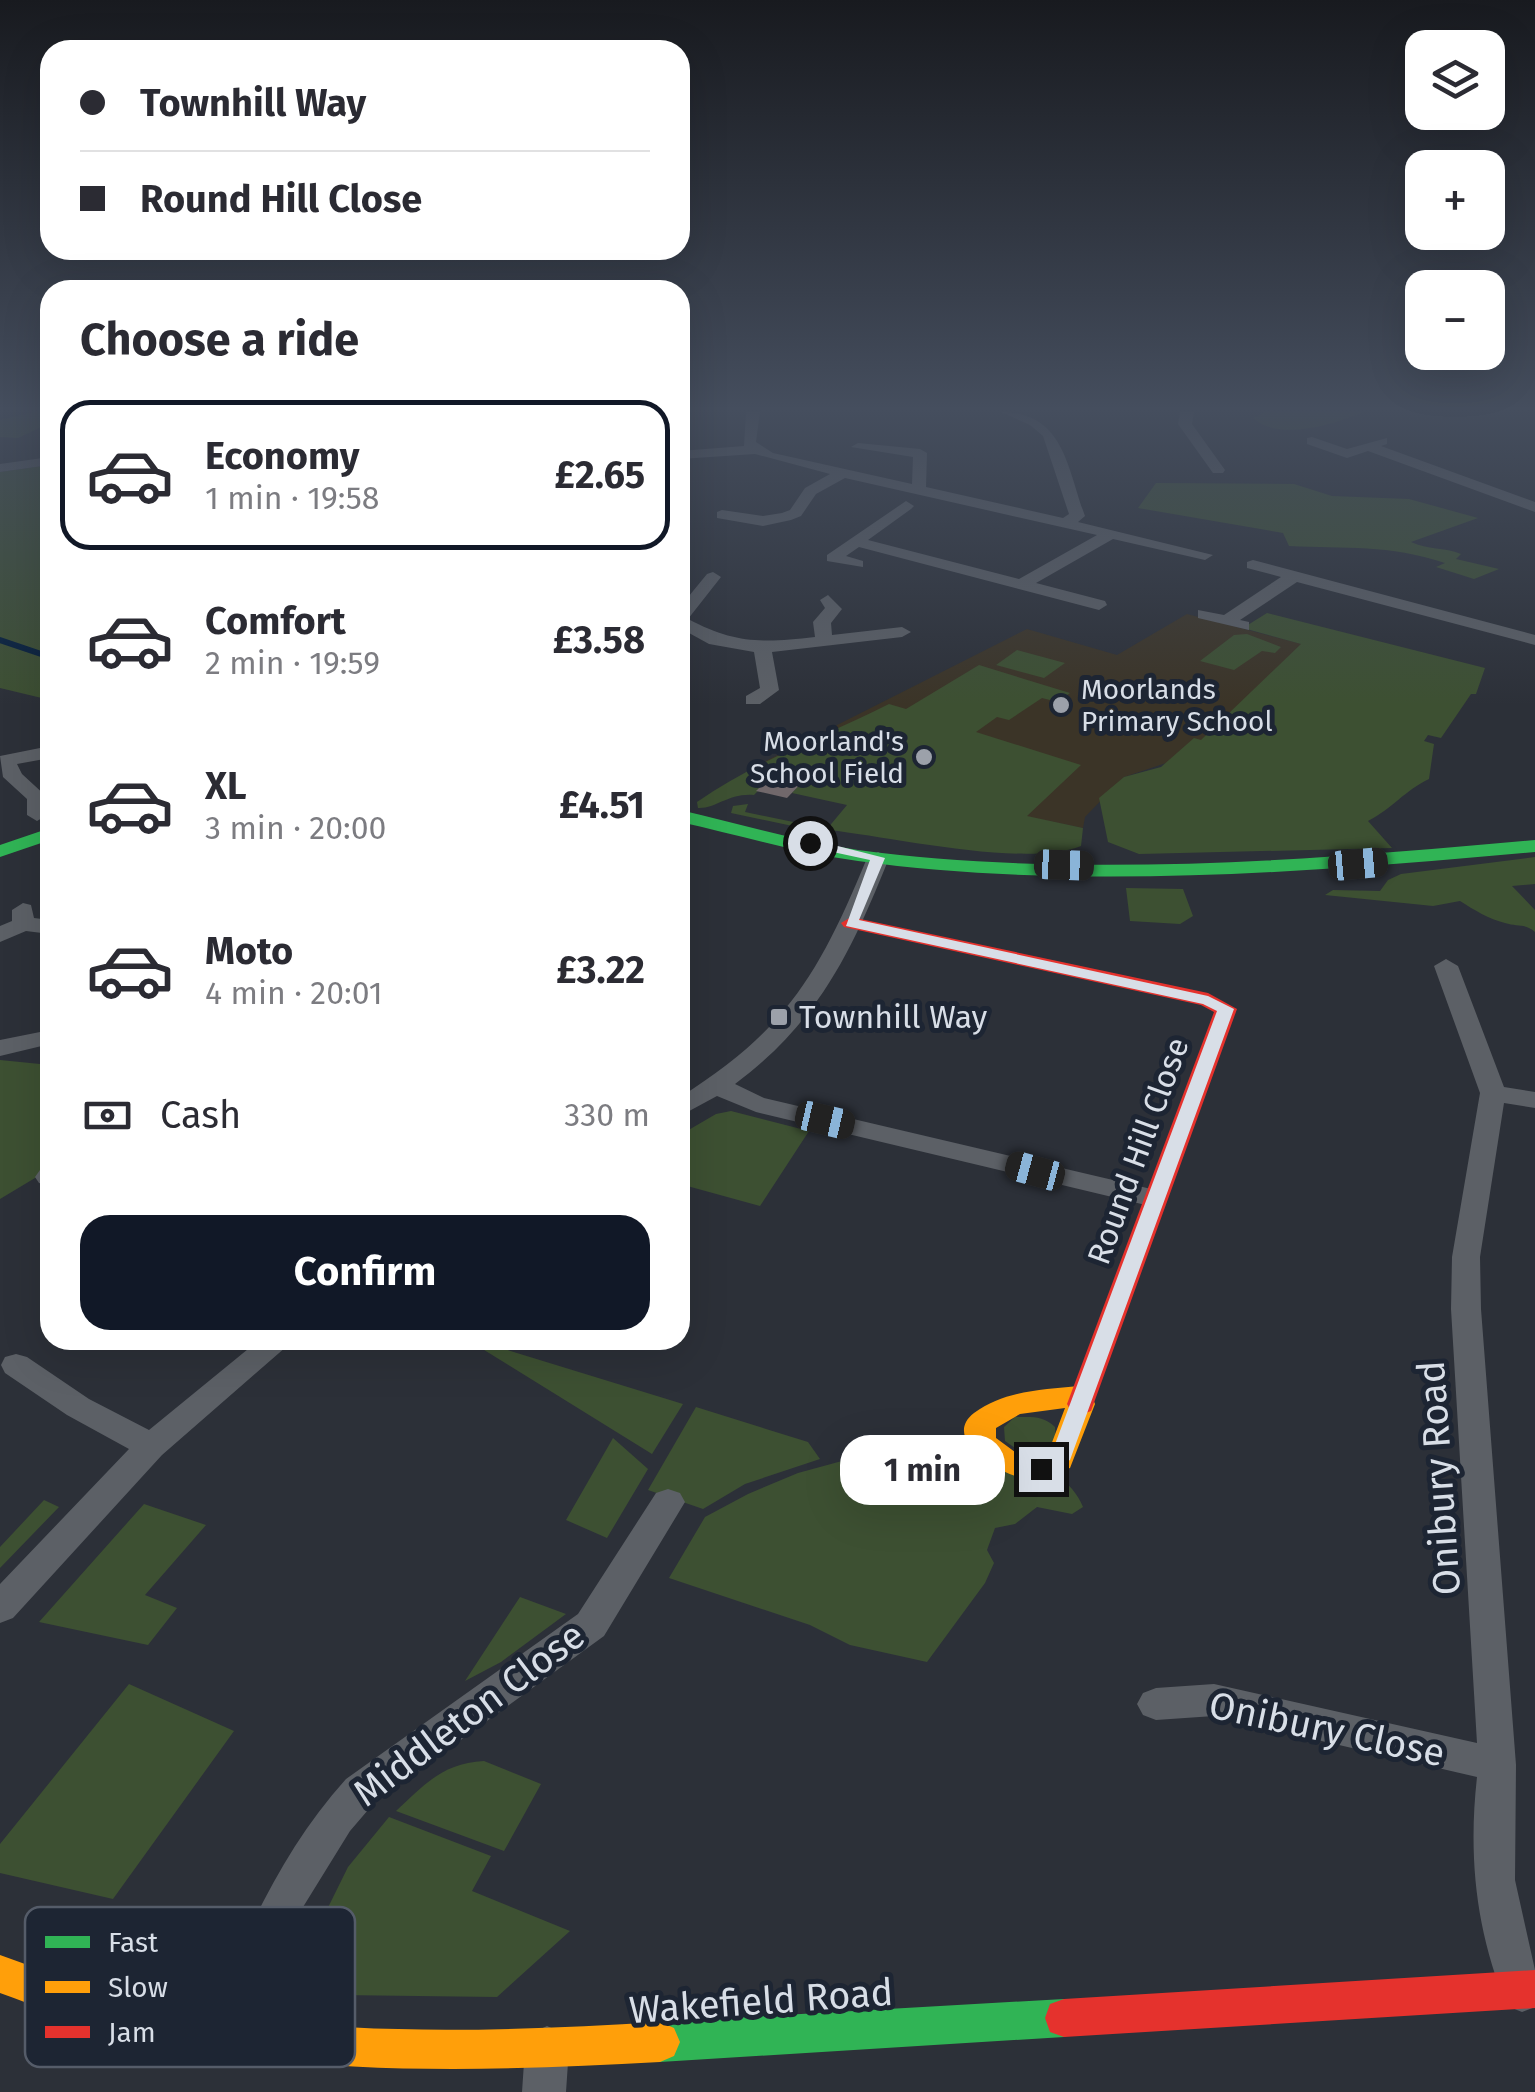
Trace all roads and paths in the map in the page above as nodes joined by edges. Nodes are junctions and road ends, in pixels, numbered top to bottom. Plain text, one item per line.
1 (798, 510) edge
2 (901, 510) edge
3 (1009, 510) edge
4 (1075, 510) edge
5 (722, 515) dead end
6 (1066, 522) junction
7 (1112, 534) junction
8 (858, 542) junction
9 (1205, 555) dead end
10 (857, 564) dead end
11 (1253, 566) dead end
12 (714, 574) dead end
13 (1294, 576) junction
14 (1023, 584) junction
15 (1099, 604) dead end
16 (837, 607) dead end
17 (690, 613) edge
18 (1204, 614) dead end
19 (690, 628) edge
20 (902, 632) dead end
21 (1535, 640) edge
22 (824, 642) junction
23 (762, 648) junction
24 (753, 700) dead end
25 (40, 754) edge
26 (3, 762) edge
27 (40, 809) edge
28 (690, 818) edge
29 (40, 826) edge
30 (1535, 846) edge
31 (0, 851) edge
32 (878, 858) junction
33 (851, 922) junction
34 (40, 923) edge
35 (0, 935) edge
36 (1446, 966) dead end
37 (40, 1039) edge
38 (0, 1048) edge
39 (717, 1086) junction
40 (1493, 1093) junction
41 (1535, 1100) edge
42 (690, 1102) edge
43 (1154, 1198) junction
44 (267, 1350) edge
45 (16, 1365) dead end
46 (1079, 1396) dead end
47 (151, 1446) junction
48 (668, 1502) dead end
49 (0, 1608) edge
50 (1156, 1704) dead end
51 (1497, 1765) junction
52 (279, 1907) edge
53 (0, 1974) edge
54 (25, 1983) edge
55 (1528, 1990) edge
56 (355, 2046) edge
57 (547, 2048) junction
58 (544, 2092) edge

1 - 5 street
2 - 8 street
3 - 6 street
4 - 6 street
6 - 7 street
7 - 9 street
7 - 14 street
8 - 10 street
8 - 14 street
11 - 13 street
12 - 17 street
13 - 18 street
13 - 21 street
14 - 15 street
16 - 22 street
19 - 23 street
20 - 22 street
22 - 23 street
23 - 24 street
25 - 26 street
26 - 27 street
28 - 32 street
29 - 31 street
30 - 32 street
32 - 33 street
33 - 39 street
33 - 43 street, Round Hill Close
34 - 35 street
36 - 40 street, Onibury Road
37 - 38 street
39 - 42 street
39 - 43 street
40 - 41 street
40 - 51 street, Onibury Road
43 - 46 street, Round Hill Close
44 - 47 street
45 - 47 street
47 - 49 street
48 - 52 street, Middleton Close
50 - 51 street, Onibury Close
51 - 55 street, Onibury Road
53 - 54 street, Wakefield Road
55 - 57 street, Wakefield Road
56 - 57 street, Wakefield Road
57 - 58 street

